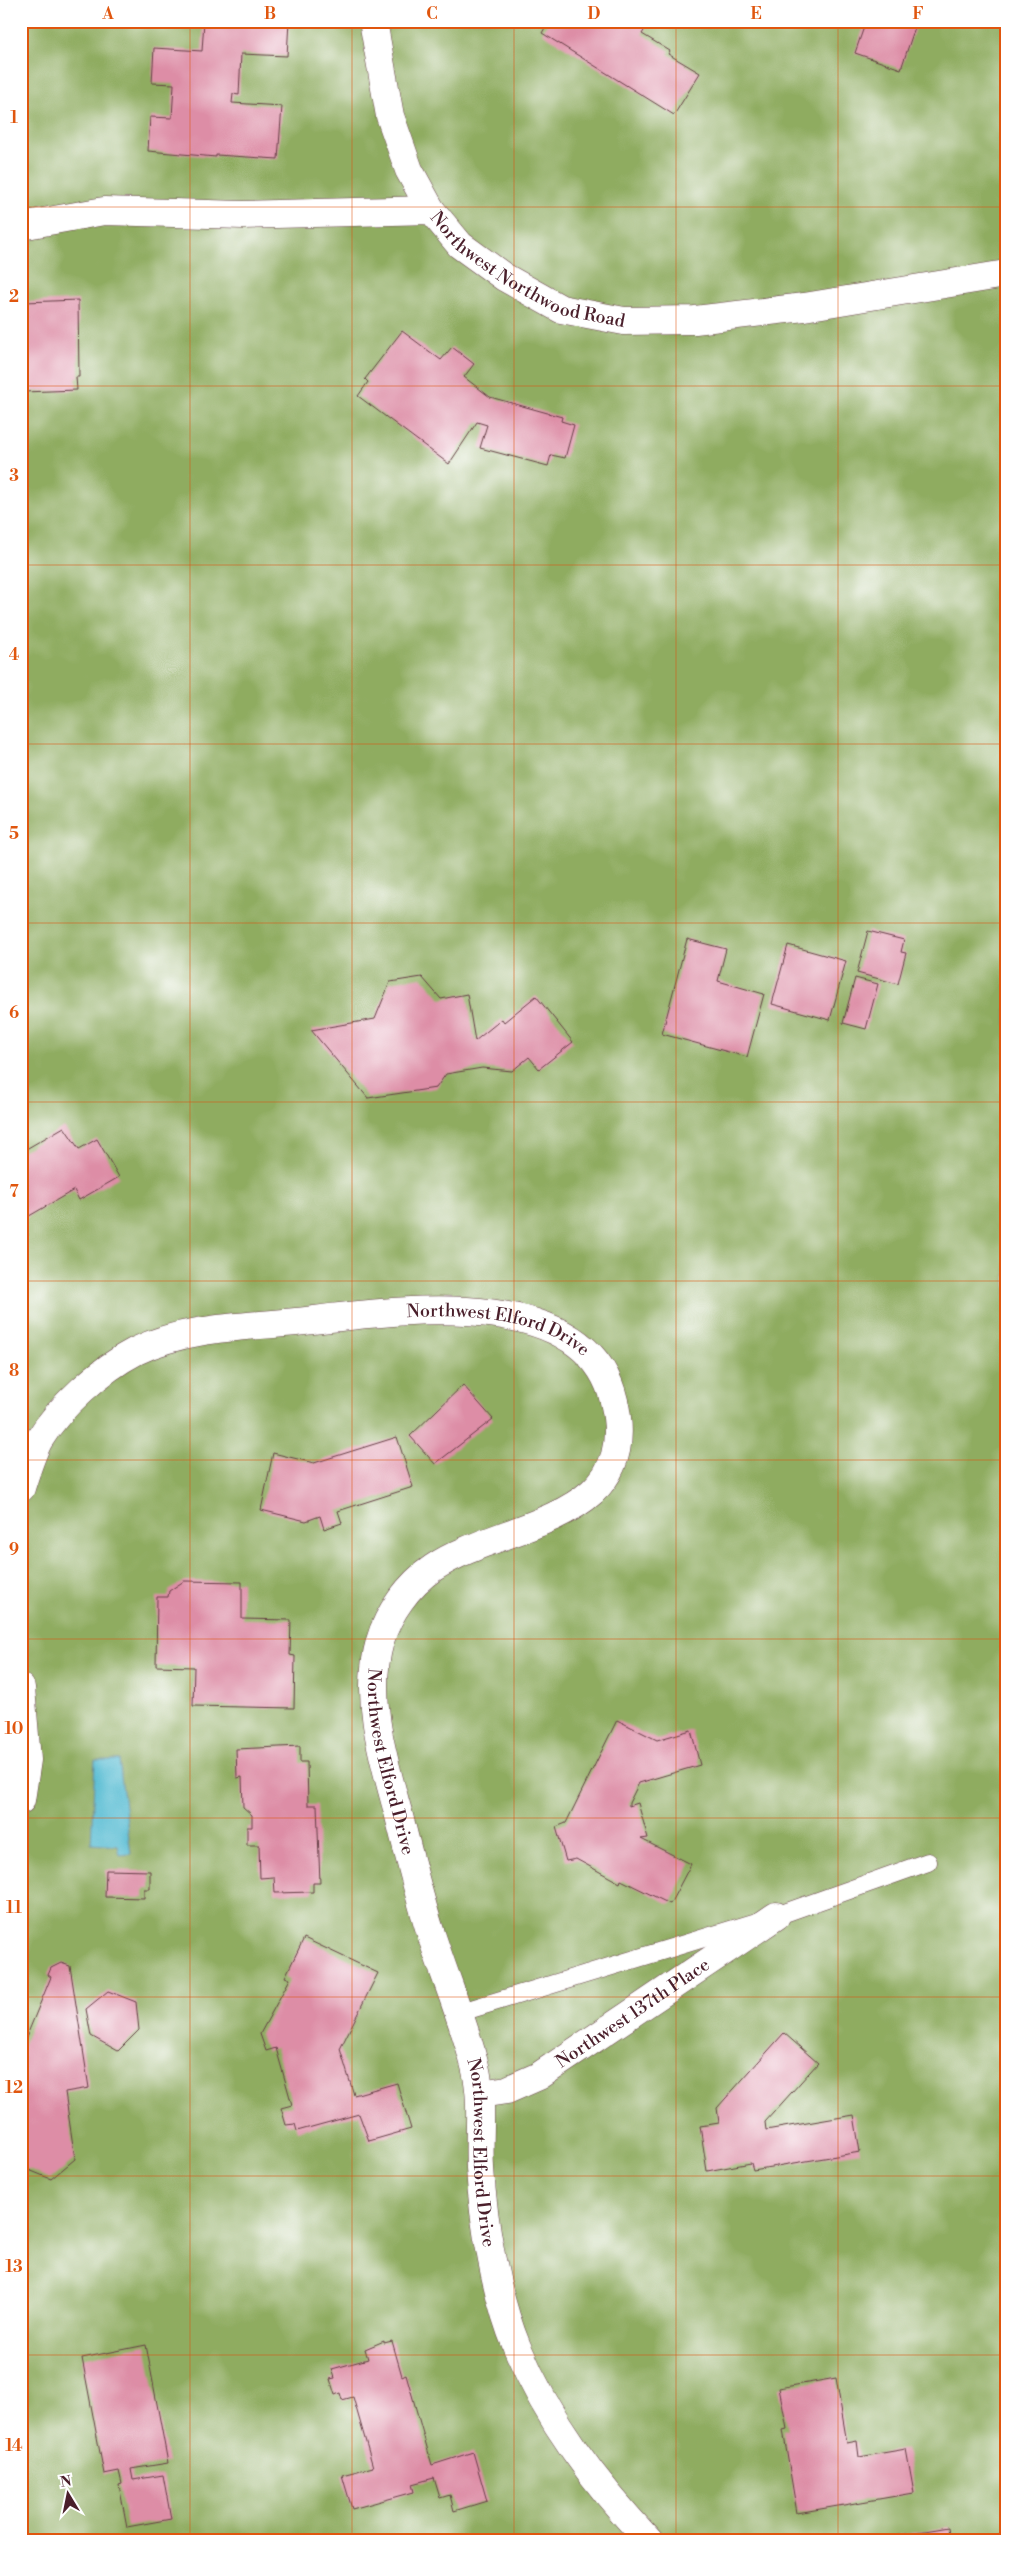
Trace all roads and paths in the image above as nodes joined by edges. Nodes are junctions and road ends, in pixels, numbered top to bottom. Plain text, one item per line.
1 (373, 21) edge
2 (431, 210) junction
3 (21, 226) edge
4 (1006, 274) edge
5 (21, 1488) edge
6 (21, 1688) edge
7 (21, 1800) edge
8 (928, 1862) dead end
9 (776, 1916) junction
10 (458, 2013) junction
11 (480, 2094) junction
12 (649, 2541) edge

1 - 2 street
2 - 3 street, Northwest Northwood Road
2 - 4 street, Northwest Northwood Road
5 - 10 street, Northwest Elford Drive
6 - 7 street
8 - 9 lane
9 - 10 lane
9 - 11 street, Northwest 137th Place
10 - 11 street, Northwest Elford Drive
11 - 12 street, Northwest Elford Drive

